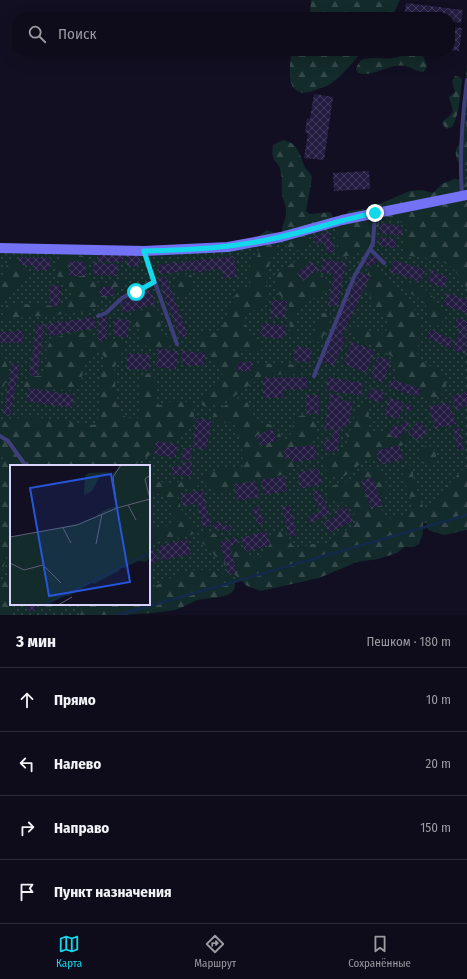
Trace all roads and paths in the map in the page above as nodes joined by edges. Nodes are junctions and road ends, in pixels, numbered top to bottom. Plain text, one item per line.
1 (467, 80) edge
2 (465, 195) edge
3 (375, 213) junction
4 (0, 248) edge
5 (370, 250) junction
6 (144, 251) junction
7 (384, 263) dead end
8 (154, 282) junction
9 (98, 316) dead end
10 (177, 344) dead end
11 (314, 376) dead end
12 (0, 436) edge
13 (25, 465) edge

1 - 2 lane
2 - 3 main road
3 - 5 lane
3 - 6 main road
4 - 6 main road
5 - 7 lane
5 - 11 lane
6 - 8 lane
8 - 9 lane
8 - 10 lane
12 - 13 lane

